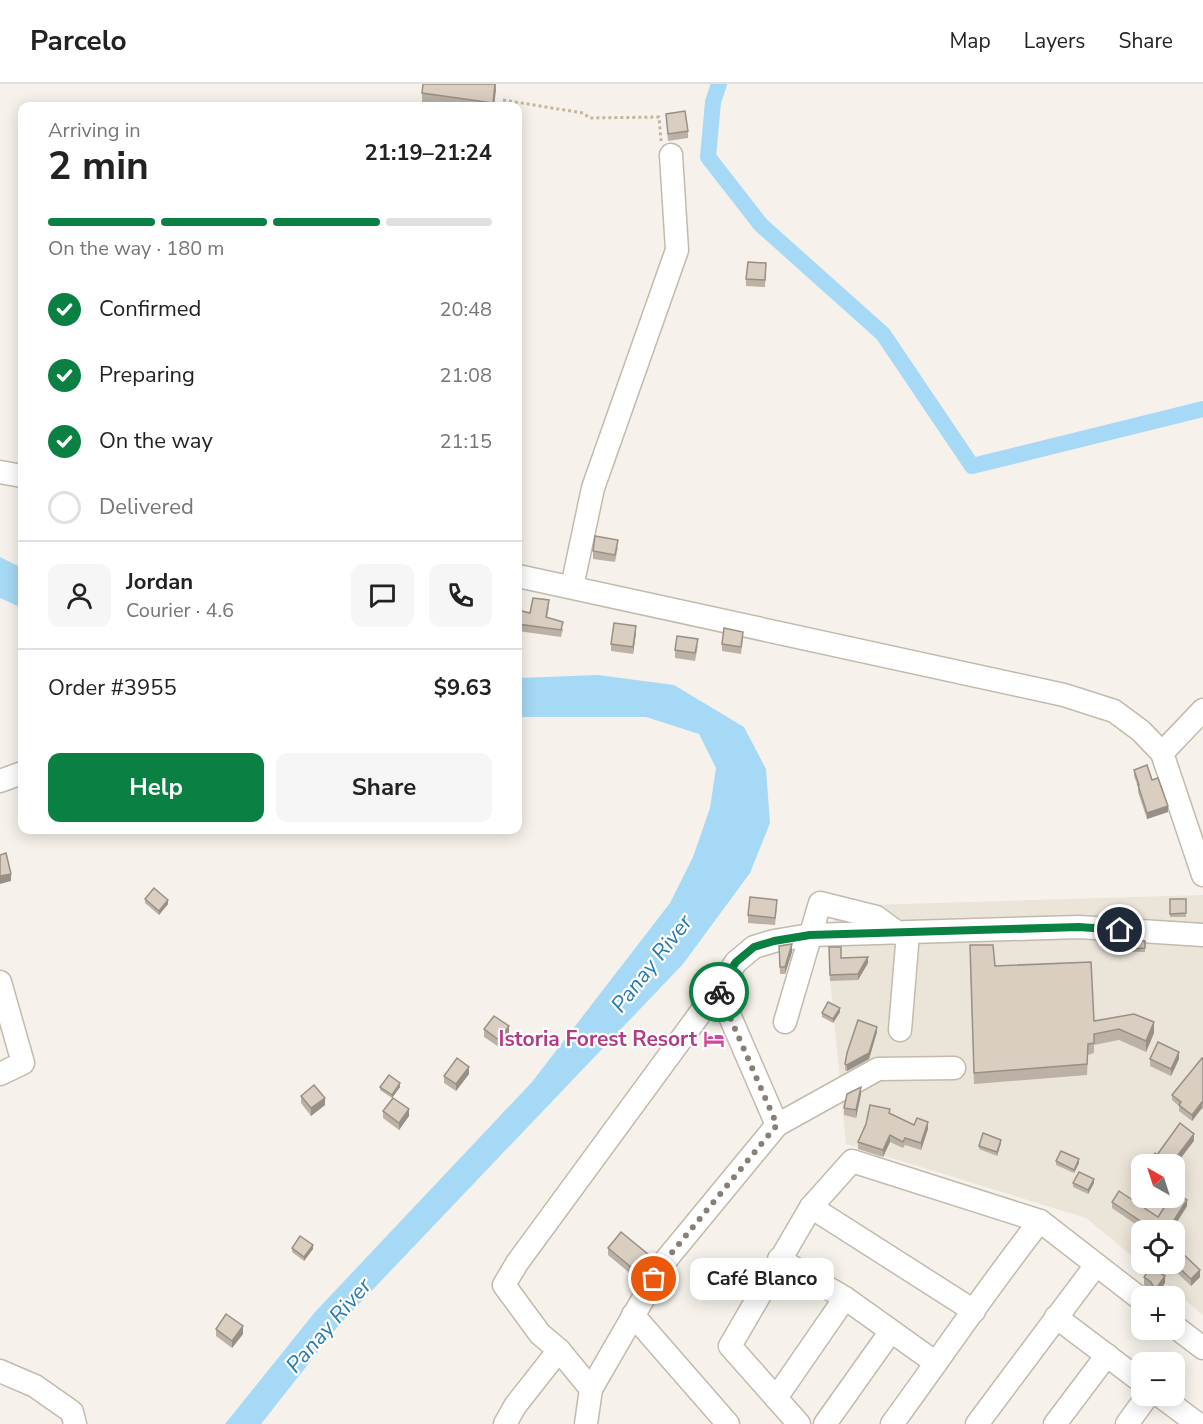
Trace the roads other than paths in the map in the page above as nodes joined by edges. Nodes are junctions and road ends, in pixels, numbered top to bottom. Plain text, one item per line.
1 (671, 155) road end
2 (0, 472) edge
3 (18, 475) edge
4 (522, 577) edge
5 (572, 587) junction
6 (1203, 710) edge
7 (1162, 753) junction
8 (18, 774) edge
9 (0, 781) edge
10 (1203, 875) edge
11 (903, 933) junction
12 (810, 935) junction
13 (1203, 935) edge
14 (0, 982) edge
15 (718, 989) junction
16 (785, 1022) dead end
17 (900, 1029) dead end
18 (954, 1068) dead end
19 (0, 1074) edge
20 (777, 1125) junction
21 (811, 1207) junction
22 (1040, 1221) junction
23 (780, 1259) junction
24 (1096, 1265) junction
25 (1131, 1292) edge
26 (845, 1298) junction
27 (974, 1311) junction
28 (633, 1315) junction
29 (1056, 1317) junction
30 (891, 1331) junction
31 (1185, 1334) edge
32 (1203, 1348) edge
33 (559, 1350) junction
34 (1107, 1355) junction
35 (936, 1363) junction
36 (0, 1371) edge
37 (1131, 1374) edge
38 (591, 1389) junction
39 (776, 1398) junction
40 (1140, 1406) edge
41 (1174, 1406) edge
42 (1203, 1419) edge
43 (75, 1424) edge
44 (505, 1424) edge
45 (586, 1424) edge
46 (728, 1424) edge
47 (799, 1424) edge
48 (825, 1424) edge
49 (892, 1424) edge
50 (978, 1424) edge
51 (1056, 1424) edge
52 (1127, 1424) edge
53 (1199, 1424) edge

1 - 5 street
2 - 3 street
4 - 5 street
5 - 7 street
6 - 7 street
7 - 10 street
8 - 9 street
11 - 12 street
11 - 12 street
11 - 13 street
11 - 17 street
12 - 15 street
12 - 16 street
14 - 19 street
15 - 20 street
15 - 33 street
18 - 20 street
20 - 28 street
21 - 22 street
21 - 23 street
21 - 27 street
22 - 24 street
22 - 27 street
23 - 26 street
23 - 39 street
24 - 25 street
24 - 29 street
26 - 30 street
26 - 39 street
27 - 35 street
28 - 38 street
28 - 46 street
29 - 34 street
29 - 50 street
30 - 35 street
30 - 48 street
31 - 32 street
33 - 38 street
33 - 44 street
34 - 37 street
34 - 51 street
35 - 49 street
36 - 43 street
38 - 45 street
39 - 47 street
40 - 52 street
41 - 53 street
42 - 53 street

